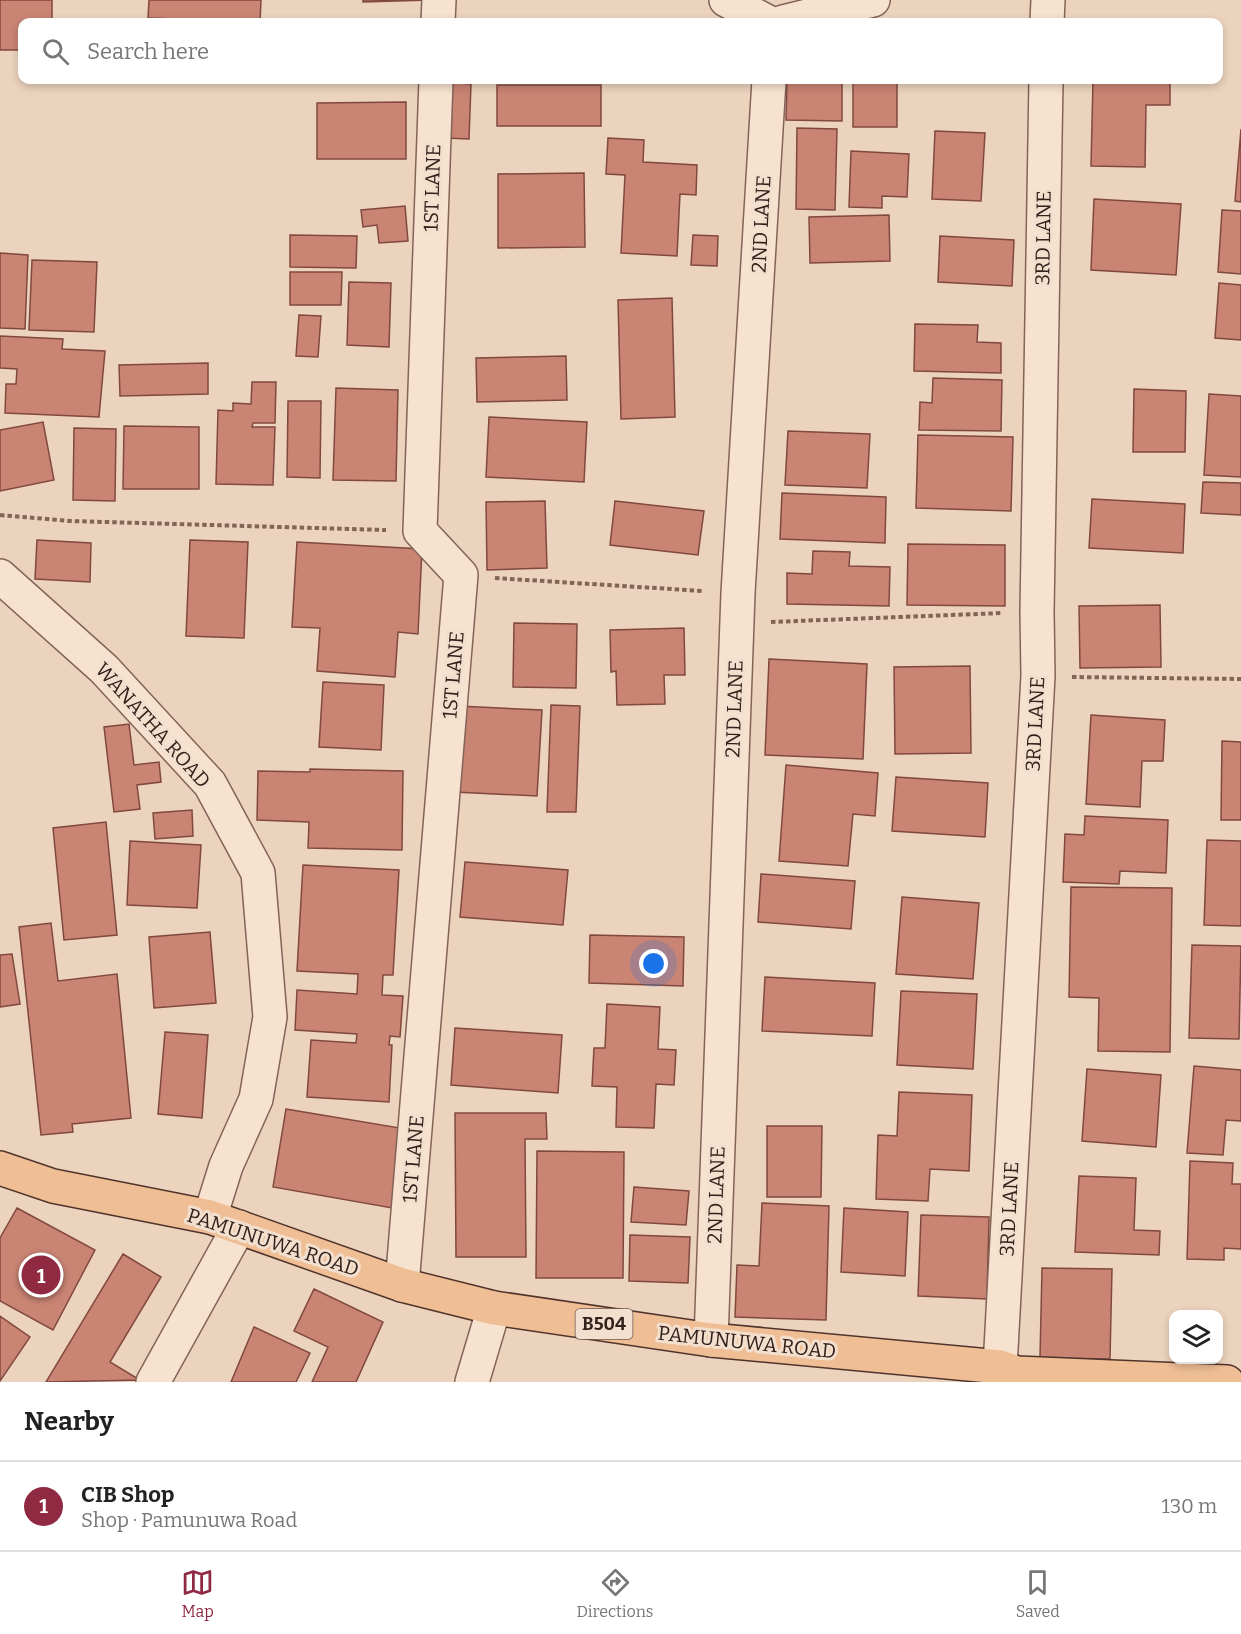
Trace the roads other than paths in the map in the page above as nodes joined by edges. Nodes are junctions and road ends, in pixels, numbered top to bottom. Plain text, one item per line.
1 (439, 0) edge
2 (726, 0) edge
3 (873, 0) edge
4 (1048, 0) edge
5 (438, 18) edge
6 (760, 18) edge
7 (799, 18) edge
8 (1047, 18) edge
9 (436, 84) edge
10 (769, 84) edge
11 (1046, 84) edge
12 (0, 576) edge
13 (0, 1168) edge
14 (224, 1222) junction
15 (402, 1285) junction
16 (494, 1308) junction
17 (711, 1340) junction
18 (1011, 1374) edge
19 (153, 1382) edge
20 (472, 1382) edge
21 (1227, 1382) edge

1 - 5 street
2 - 6 street
3 - 7 street
4 - 8 street
9 - 15 street, 1ST LANE
10 - 17 street, 2ND LANE
11 - 18 street, 3RD LANE
12 - 14 street, WANATHA ROAD
13 - 14 main road, PAMUNUWA ROAD / B504
14 - 15 main road, PAMUNUWA ROAD / B504
14 - 19 street, WANATHA ROAD
15 - 16 main road, PAMUNUWA ROAD / B504
16 - 17 main road, PAMUNUWA ROAD / B504
16 - 20 street
17 - 18 main road, PAMUNUWA ROAD / B504
18 - 21 main road, PAMUNUWA ROAD / B504

